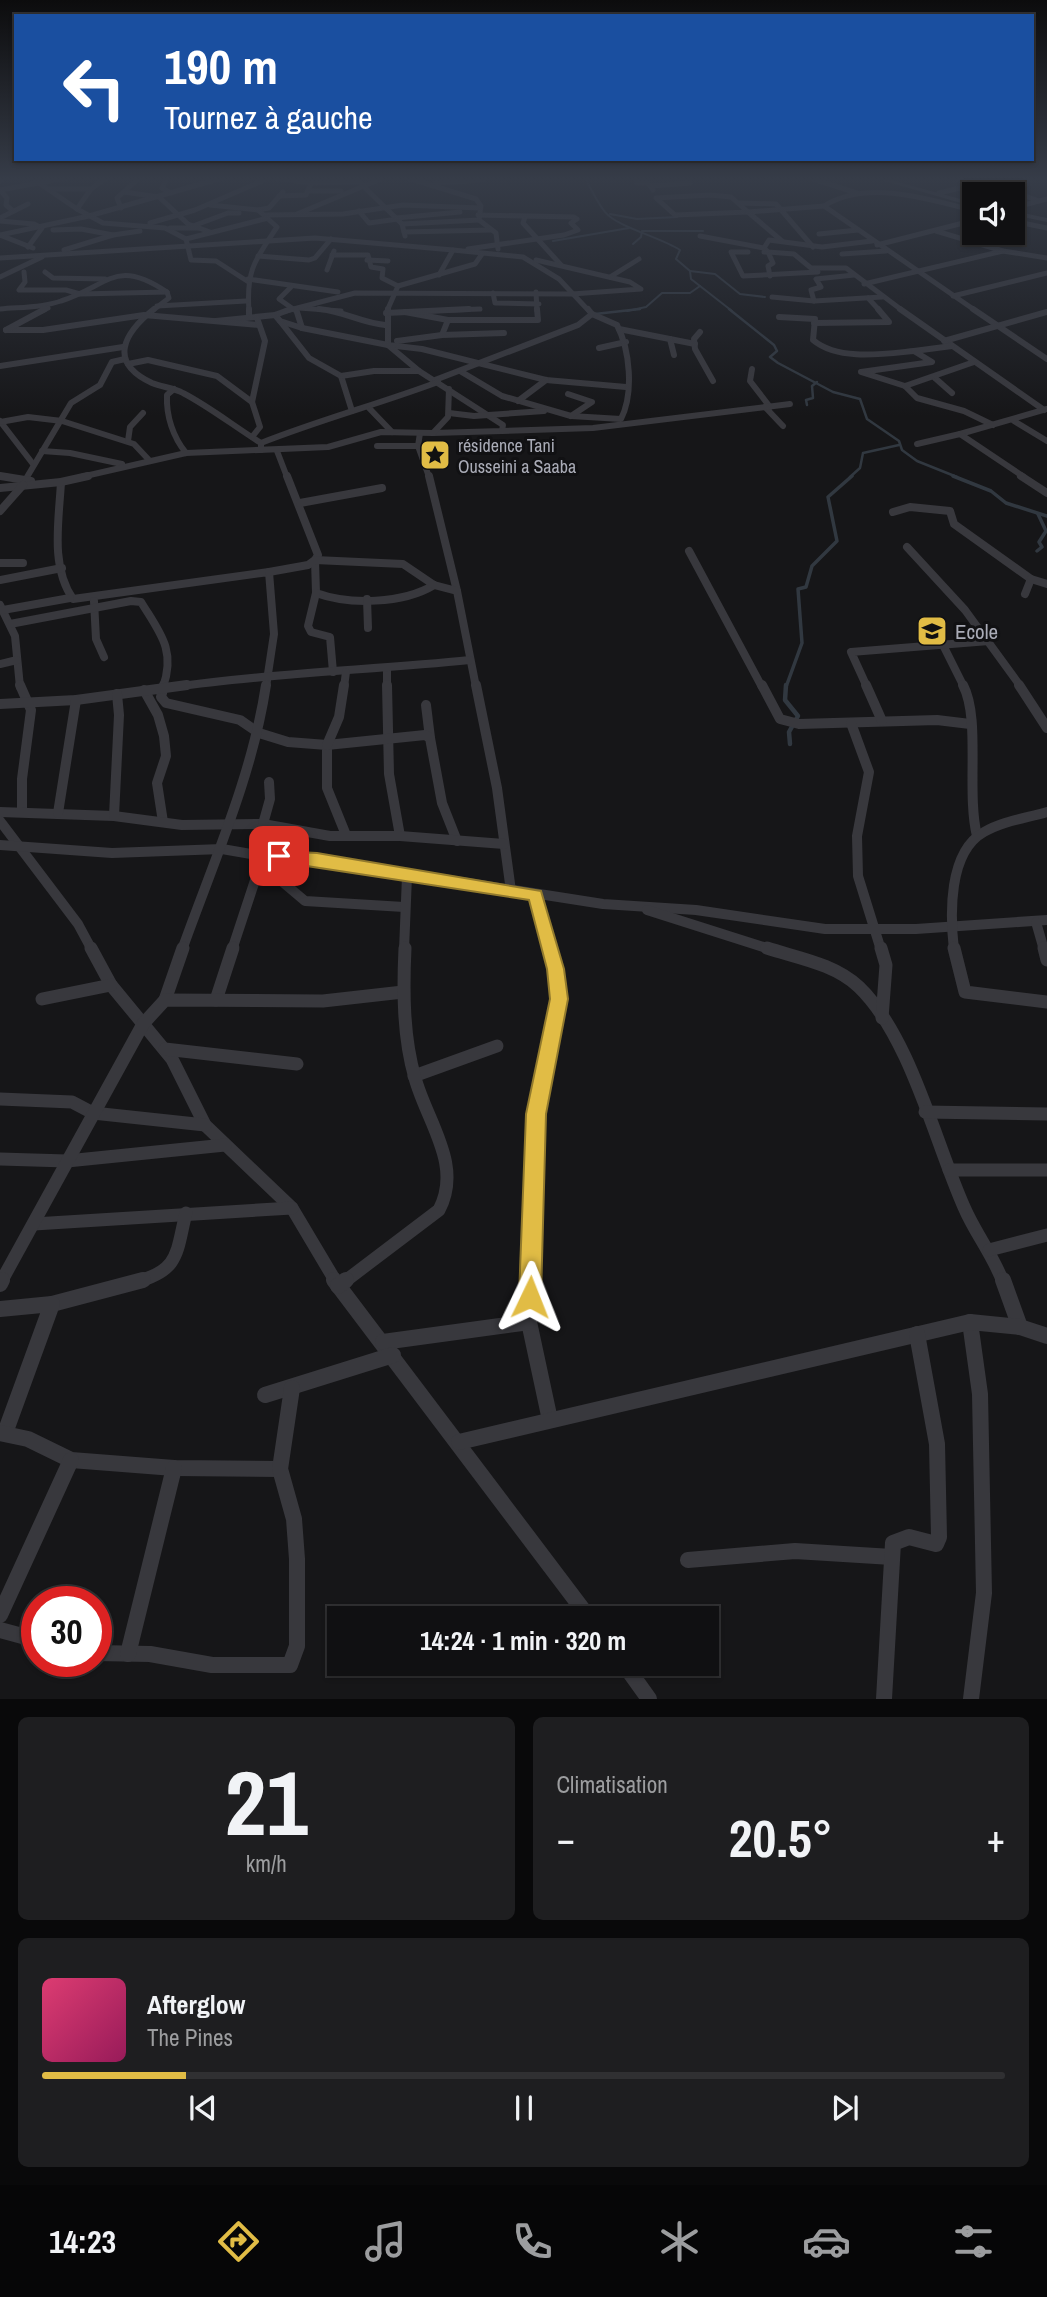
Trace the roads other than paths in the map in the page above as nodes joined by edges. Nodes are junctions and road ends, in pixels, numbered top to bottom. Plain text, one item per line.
1 (39, 257) edge
2 (190, 257) edge
3 (257, 257) edge
4 (271, 257) edge
5 (316, 257) edge
6 (339, 257) edge
7 (369, 257) edge
8 (452, 257) edge
9 (480, 257) edge
10 (523, 257) edge
11 (524, 257) edge
12 (555, 257) edge
13 (732, 257) edge
14 (770, 257) edge
15 (798, 257) edge
16 (846, 257) edge
17 (895, 257) edge
18 (976, 257) edge
19 (330, 258) joint
20 (639, 259) dead end
21 (371, 260) junction
22 (388, 261) dead end
23 (28, 265) junction
24 (561, 265) junction
25 (0, 267) edge
26 (846, 268) junction
27 (831, 269) junction
28 (327, 270) dead end
29 (454, 271) junction
30 (916, 271) junction
31 (24, 272) dead end
32 (45, 272) dead end
33 (1047, 273) edge
34 (439, 275) junction
35 (853, 275) junction
36 (610, 276) junction
37 (770, 276) junction
38 (0, 277) edge
39 (105, 279) junction
40 (456, 279) dead end
41 (248, 280) junction
42 (864, 284) junction
43 (398, 286) junction
44 (291, 287) junction
45 (167, 292) junction
46 (454, 292) junction
47 (536, 292) junction
48 (355, 293) junction
49 (420, 293) junction
50 (493, 293) junction
51 (79, 294) junction
52 (396, 294) junction
53 (572, 294) junction
54 (953, 296) junction
55 (772, 297) dead end
56 (882, 297) junction
57 (868, 298) junction
58 (246, 301) junction
59 (814, 301) junction
60 (59, 302) junction
61 (539, 304) junction
62 (157, 306) junction
63 (296, 308) junction
64 (0, 309) edge
65 (451, 309) junction
66 (480, 309) dead end
67 (422, 311) junction
68 (1047, 312) edge
69 (386, 313) junction
70 (405, 313) junction
71 (592, 314) junction
72 (144, 315) junction
73 (253, 316) junction
74 (779, 317) dead end
75 (278, 318) junction
76 (448, 320) junction
77 (216, 321) junction
78 (814, 323) junction
79 (259, 325) junction
80 (385, 326) junction
81 (997, 326) junction
82 (302, 328) junction
83 (619, 329) junction
84 (3, 331) edge
85 (700, 332) dead end
86 (504, 333) dead end
87 (442, 335) junction
88 (670, 339) junction
89 (944, 341) junction
90 (626, 342) junction
91 (388, 343) junction
92 (695, 344) junction
93 (951, 346) junction
94 (124, 347) junction
95 (600, 348) dead end
96 (914, 351) junction
97 (674, 355) dead end
98 (1047, 359) edge
99 (126, 362) junction
100 (932, 362) junction
101 (974, 362) junction
102 (478, 365) junction
103 (0, 366) edge
104 (752, 369) dead end
105 (953, 369) junction
106 (419, 370) junction
107 (460, 371) junction
108 (341, 376) junction
109 (934, 378) junction
110 (546, 380) junction
111 (437, 381) junction
112 (713, 381) dead end
113 (905, 386) junction
114 (625, 387) junction
115 (174, 389) junction
116 (449, 389) junction
117 (951, 393) dead end
118 (568, 394) dead end
119 (520, 400) junction
120 (252, 402) junction
121 (790, 404) dead end
122 (767, 407) junction
123 (369, 408) junction
124 (1045, 409) edge
125 (352, 411) junction
126 (554, 411) junction
127 (143, 413) dead end
128 (450, 413) junction
129 (503, 413) junction
130 (489, 414) junction
131 (571, 416) junction
132 (0, 421) edge
133 (62, 421) junction
134 (1014, 421) junction
135 (993, 425) junction
136 (783, 426) dead end
137 (502, 431) junction
138 (392, 432) junction
139 (420, 433) junction
140 (433, 433) junction
141 (960, 434) junction
142 (252, 437) junction
143 (128, 441) junction
144 (1047, 441) edge
145 (917, 444) dead end
146 (377, 446) dead end
147 (418, 446) junction
148 (261, 447) junction
149 (277, 451) junction
150 (42, 452) junction
151 (186, 453) junction
152 (149, 460) junction
153 (33, 464) junction
154 (127, 465) junction
155 (0, 476) edge
156 (28, 482) junction
157 (61, 482) junction
158 (0, 488) edge
159 (382, 488) dead end
160 (1047, 493) edge
161 (300, 503) junction
162 (0, 511) edge
163 (893, 512) dead end
164 (907, 547) dead end
165 (689, 551) dead end
166 (315, 560) junction
167 (0, 563) edge
168 (23, 563) dead end
169 (62, 568) junction
170 (269, 572) junction
171 (1031, 579) junction
172 (0, 580) edge
173 (1047, 584) edge
174 (434, 585) junction
175 (457, 590) junction
176 (316, 593) junction
177 (1025, 594) dead end
178 (70, 597) junction
179 (367, 599) junction
180 (94, 603) junction
181 (1, 608) edge
182 (10, 624) junction
183 (368, 628) dead end
184 (989, 641) junction
185 (943, 645) junction
186 (104, 657) dead end
187 (17, 660) junction
188 (470, 660) junction
189 (0, 664) edge
190 (387, 669) junction
191 (346, 672) junction
192 (333, 673) junction
193 (267, 674) junction
194 (162, 687) junction
195 (144, 690) junction
196 (117, 694) junction
197 (76, 700) junction
198 (29, 703) junction
199 (0, 704) edge
200 (426, 705) dead end
201 (882, 721) junction
202 (851, 723) junction
203 (970, 723) junction
204 (1047, 728) edge
205 (259, 733) junction
206 (430, 738) junction
207 (389, 739) junction
208 (327, 745) junction
209 (269, 782) dead end
210 (0, 812) edge
211 (22, 812) junction
212 (1047, 812) edge
213 (58, 813) junction
214 (114, 816) junction
215 (0, 821) edge
216 (163, 822) junction
217 (227, 824) junction
218 (264, 824) junction
219 (346, 835) junction
220 (400, 836) junction
221 (977, 836) junction
222 (457, 841) junction
223 (504, 844) junction
224 (0, 845) edge
225 (21, 848) junction
226 (222, 849) junction
227 (262, 856) junction
228 (407, 876) junction
229 (512, 891) junction
230 (536, 895) junction
231 (634, 906) junction
232 (404, 907) junction
233 (1041, 921) edge
234 (953, 928) junction
235 (875, 929) junction
236 (1047, 960) edge
237 (111, 985) junction
238 (403, 992) junction
239 (42, 999) dead end
240 (165, 1000) junction
241 (216, 1000) junction
242 (1047, 1002) edge
243 (882, 1018) junction
244 (143, 1024) junction
245 (497, 1046) dead end
246 (165, 1049) junction
247 (297, 1064) dead end
248 (414, 1076) junction
249 (0, 1099) edge
250 (925, 1112) junction
251 (93, 1113) junction
252 (1047, 1114) edge
253 (205, 1125) junction
254 (225, 1145) junction
255 (0, 1159) edge
256 (67, 1161) junction
257 (949, 1170) junction
258 (1047, 1170) edge
259 (292, 1208) junction
260 (186, 1213) junction
261 (34, 1224) junction
262 (1047, 1235) edge
263 (989, 1250) junction
264 (0, 1284) edge
265 (338, 1286) junction
266 (52, 1304) junction
267 (0, 1309) edge
268 (529, 1322) junction
269 (970, 1322) junction
270 (1020, 1327) junction
271 (917, 1334) junction
272 (1046, 1340) edge
273 (388, 1349) junction
274 (292, 1388) junction
275 (265, 1395) dead end
276 (550, 1420) junction
277 (2, 1433) edge
278 (459, 1442) junction
279 (71, 1460) junction
280 (174, 1468) junction
281 (280, 1469) junction
282 (892, 1557) junction
283 (688, 1560) dead end
284 (580, 1606) edge
285 (0, 1615) edge
286 (0, 1630) edge
287 (21, 1636) edge
288 (112, 1654) edge
289 (128, 1654) junction
290 (633, 1676) edge
291 (649, 1699) edge
292 (884, 1699) edge
293 (971, 1699) edge

1 - 23 street
2 - 41 street
3 - 41 street
4 - 5 street
6 - 19 street
7 - 21 street
8 - 34 street
9 - 29 street
10 - 53 street
11 - 24 street
12 - 24 street
13 - 37 street
14 - 37 street
15 - 27 street
16 - 26 street
17 - 30 street
18 - 30 street
19 - 28 street
20 - 36 street
21 - 22 street
21 - 43 street
23 - 25 street
23 - 38 street
24 - 36 street
26 - 27 street
26 - 35 street
27 - 37 street
29 - 34 street
29 - 40 street
30 - 42 street
30 - 54 street
31 - 51 street
32 - 39 street
33 - 54 street
34 - 43 street
35 - 42 street
35 - 59 street
36 - 53 street
39 - 45 street
39 - 51 street
41 - 44 street
41 - 58 street
42 - 56 street
43 - 52 street
44 - 48 street
44 - 63 street
45 - 51 street
45 - 62 street
46 - 49 street
46 - 50 street
46 - 65 street
47 - 50 street
47 - 53 street
47 - 61 street
48 - 52 street
48 - 63 street
49 - 52 street
49 - 67 street
50 - 61 street
51 - 60 street
52 - 69 street
53 - 71 street
54 - 81 street
55 - 59 street
56 - 57 street
56 - 89 street
57 - 59 street
57 - 78 street
58 - 62 street
58 - 73 street
60 - 64 street
60 - 84 street
61 - 76 street
62 - 72 street
63 - 75 street
63 - 80 street
63 - 82 street
65 - 66 street
65 - 67 street
67 - 70 street
68 - 81 street
69 - 70 street
69 - 80 street
70 - 76 street
71 - 83 street
71 - 102 street
72 - 77 street
72 - 84 street
72 - 94 street
73 - 75 street
73 - 77 street
73 - 79 street
74 - 78 street
75 - 82 street
75 - 108 street
76 - 87 street
77 - 79 street
78 - 96 street
79 - 120 street
80 - 91 street
81 - 89 street
81 - 98 street
82 - 91 street
83 - 88 street
83 - 90 street
85 - 92 street
86 - 87 street
87 - 91 street
88 - 92 street
88 - 97 street
89 - 93 street
90 - 95 street
90 - 114 street
91 - 102 street
91 - 106 street
92 - 112 street
93 - 96 street
93 - 101 street
94 - 99 street
94 - 103 street
96 - 100 street
99 - 115 street
99 - 120 street
99 - 133 street
100 - 105 street
100 - 113 street
101 - 105 street
101 - 124 street
102 - 107 street
102 - 110 street
104 - 122 street
105 - 109 street
106 - 108 street
106 - 111 street
107 - 111 street
107 - 119 street
108 - 125 street
109 - 113 street
109 - 117 street
110 - 114 street
110 - 119 street
111 - 116 street
111 - 123 street
113 - 135 street
114 - 131 street
115 - 142 street
115 - 151 street
116 - 128 street
116 - 130 street
118 - 131 street
119 - 126 street
119 - 129 street
120 - 142 street
121 - 122 street
122 - 136 street
122 - 137 street
123 - 125 street
123 - 138 street
124 - 134 street
125 - 148 street
126 - 129 street
126 - 131 street
127 - 143 street
128 - 130 street
128 - 140 street
129 - 130 street
130 - 137 street
132 - 133 street
132 - 153 street
133 - 143 street
133 - 150 street
134 - 135 street
134 - 144 street
135 - 141 street
137 - 140 street
138 - 139 street
138 - 149 street
139 - 140 street
139 - 147 street
141 - 145 street
141 - 160 street
142 - 148 street
143 - 152 street
146 - 147 street
147 - 175 street
148 - 149 street
148 - 151 street
149 - 161 street
150 - 153 street
150 - 154 street
151 - 152 street
152 - 154 street
153 - 156 street
154 - 157 street
155 - 156 street
156 - 157 street
156 - 158 street
156 - 162 street
157 - 169 street
159 - 161 street
161 - 166 street
163 - 171 street
164 - 184 street
165 - 202 street
166 - 170 street
166 - 174 street
166 - 176 street
167 - 168 street
169 - 172 street
169 - 178 street
170 - 180 street
170 - 193 street
171 - 173 street
171 - 177 street
174 - 175 street
174 - 179 street
175 - 188 street
176 - 179 street
176 - 192 street
178 - 180 street
178 - 181 street
179 - 183 street
180 - 182 street
180 - 186 street
180 - 194 street
181 - 182 street
182 - 187 street
184 - 185 street
184 - 204 street
185 - 201 street
185 - 203 street
187 - 189 street
187 - 198 street
188 - 190 street
188 - 223 street
190 - 191 street
190 - 207 street
191 - 192 street
191 - 208 street
192 - 193 street
193 - 194 street
193 - 205 street
194 - 195 street
194 - 205 street
195 - 196 street
195 - 216 street
196 - 197 street
196 - 214 street
197 - 198 street
197 - 213 street
198 - 199 street
198 - 211 street
200 - 206 street
201 - 202 street
201 - 203 street
202 - 235 street
203 - 221 street
205 - 208 street
205 - 217 street
206 - 207 street
206 - 222 street
207 - 208 street
207 - 220 street
208 - 219 street
209 - 218 street
210 - 211 street
211 - 213 street
212 - 221 street
213 - 214 street
214 - 216 street
215 - 225 street
216 - 217 street
217 - 218 street
217 - 226 street
218 - 219 street
219 - 220 street
220 - 222 street
221 - 234 street
222 - 223 street
223 - 229 street
224 - 225 street
225 - 226 street
225 - 237 street
226 - 227 street
226 - 240 street
227 - 228 street
227 - 232 street
227 - 241 street
228 - 229 street
228 - 232 street
229 - 230 street
230 - 231 street
230 - 268 street
231 - 235 street
231 - 243 street
232 - 238 street
233 - 234 street
233 - 236 street
234 - 235 street
234 - 242 street
235 - 243 street
237 - 239 street
237 - 244 street
238 - 241 street
238 - 248 street
240 - 241 street
240 - 244 street
243 - 250 street
244 - 246 street
244 - 251 street
245 - 248 street
246 - 247 street
246 - 253 street
248 - 265 street
249 - 251 street
250 - 252 street
250 - 257 street
251 - 253 street
251 - 256 street
253 - 254 street
254 - 256 street
254 - 259 street
255 - 256 street
256 - 261 street
257 - 258 street
257 - 263 street
259 - 260 street
259 - 265 street
260 - 261 street
260 - 266 street
261 - 264 street
262 - 263 street
263 - 270 street
265 - 273 street
266 - 267 street
266 - 277 street
268 - 273 street
268 - 276 street
269 - 270 street
269 - 271 street
269 - 293 street
270 - 272 street
271 - 276 street
271 - 282 street
273 - 274 street
273 - 278 street
274 - 275 street
274 - 281 street
276 - 278 street
277 - 279 street
278 - 284 street
279 - 280 street
279 - 285 street
280 - 281 street
280 - 289 street
281 - 289 street
282 - 283 street
282 - 292 street
286 - 287 street
288 - 289 street
290 - 291 street

